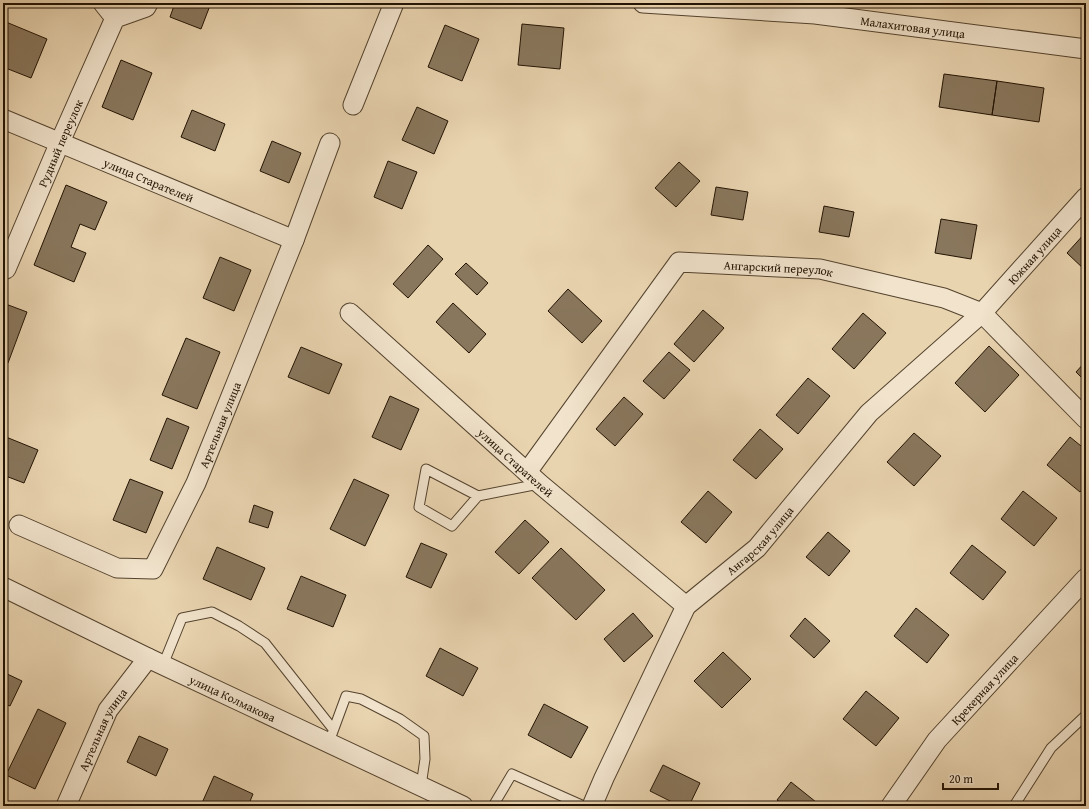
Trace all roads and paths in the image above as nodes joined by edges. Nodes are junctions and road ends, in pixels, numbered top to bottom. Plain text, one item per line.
1 (103, 3) edge
2 (148, 3) edge
3 (394, 3) edge
4 (642, 3) edge
5 (115, 18) junction
6 (1086, 49) edge
7 (353, 105) dead end
8 (3, 119) edge
9 (60, 142) junction
10 (330, 143) dead end
11 (1086, 197) edge
12 (294, 240) junction
13 (6, 269) dead end
14 (350, 313) dead end
15 (982, 313) junction
16 (1086, 419) edge
17 (534, 478) junction
18 (478, 496) junction
19 (19, 525) dead end
20 (1086, 578) edge
21 (3, 587) edge
22 (686, 606) junction
23 (156, 661) junction
24 (1086, 715) edge
25 (331, 736) junction
26 (421, 786) junction
27 (66, 806) edge
28 (463, 806) edge
29 (493, 806) edge
30 (584, 806) edge
31 (592, 806) edge
32 (891, 806) edge
33 (1014, 806) edge

1 - 5 street
2 - 5 street
3 - 7 street
4 - 6 street, Малахитовая улица
5 - 9 street, Рудный переулок
8 - 9 street, улица Старателей
9 - 12 street, улица Старателей
9 - 13 street, Рудный переулок
10 - 12 street, Артельная улица
11 - 15 street, Южная улица
12 - 19 street, Артельная улица
14 - 17 street, улица Старателей
15 - 16 street, Ангарский переулок
15 - 17 street, Ангарский переулок
15 - 22 street, Ангарская улица
17 - 18 lane
17 - 22 street, улица Старателей
18 - 18 lane
20 - 32 street, Крекерная улица
21 - 23 street, улица Колмакова
22 - 31 street, Ангарская улица
23 - 25 street, улица Колмакова
23 - 25 lane
23 - 27 street, Артельная улица
24 - 33 lane
25 - 26 street, улица Колмакова
25 - 26 lane
26 - 28 street, улица Колмакова
29 - 30 lane

